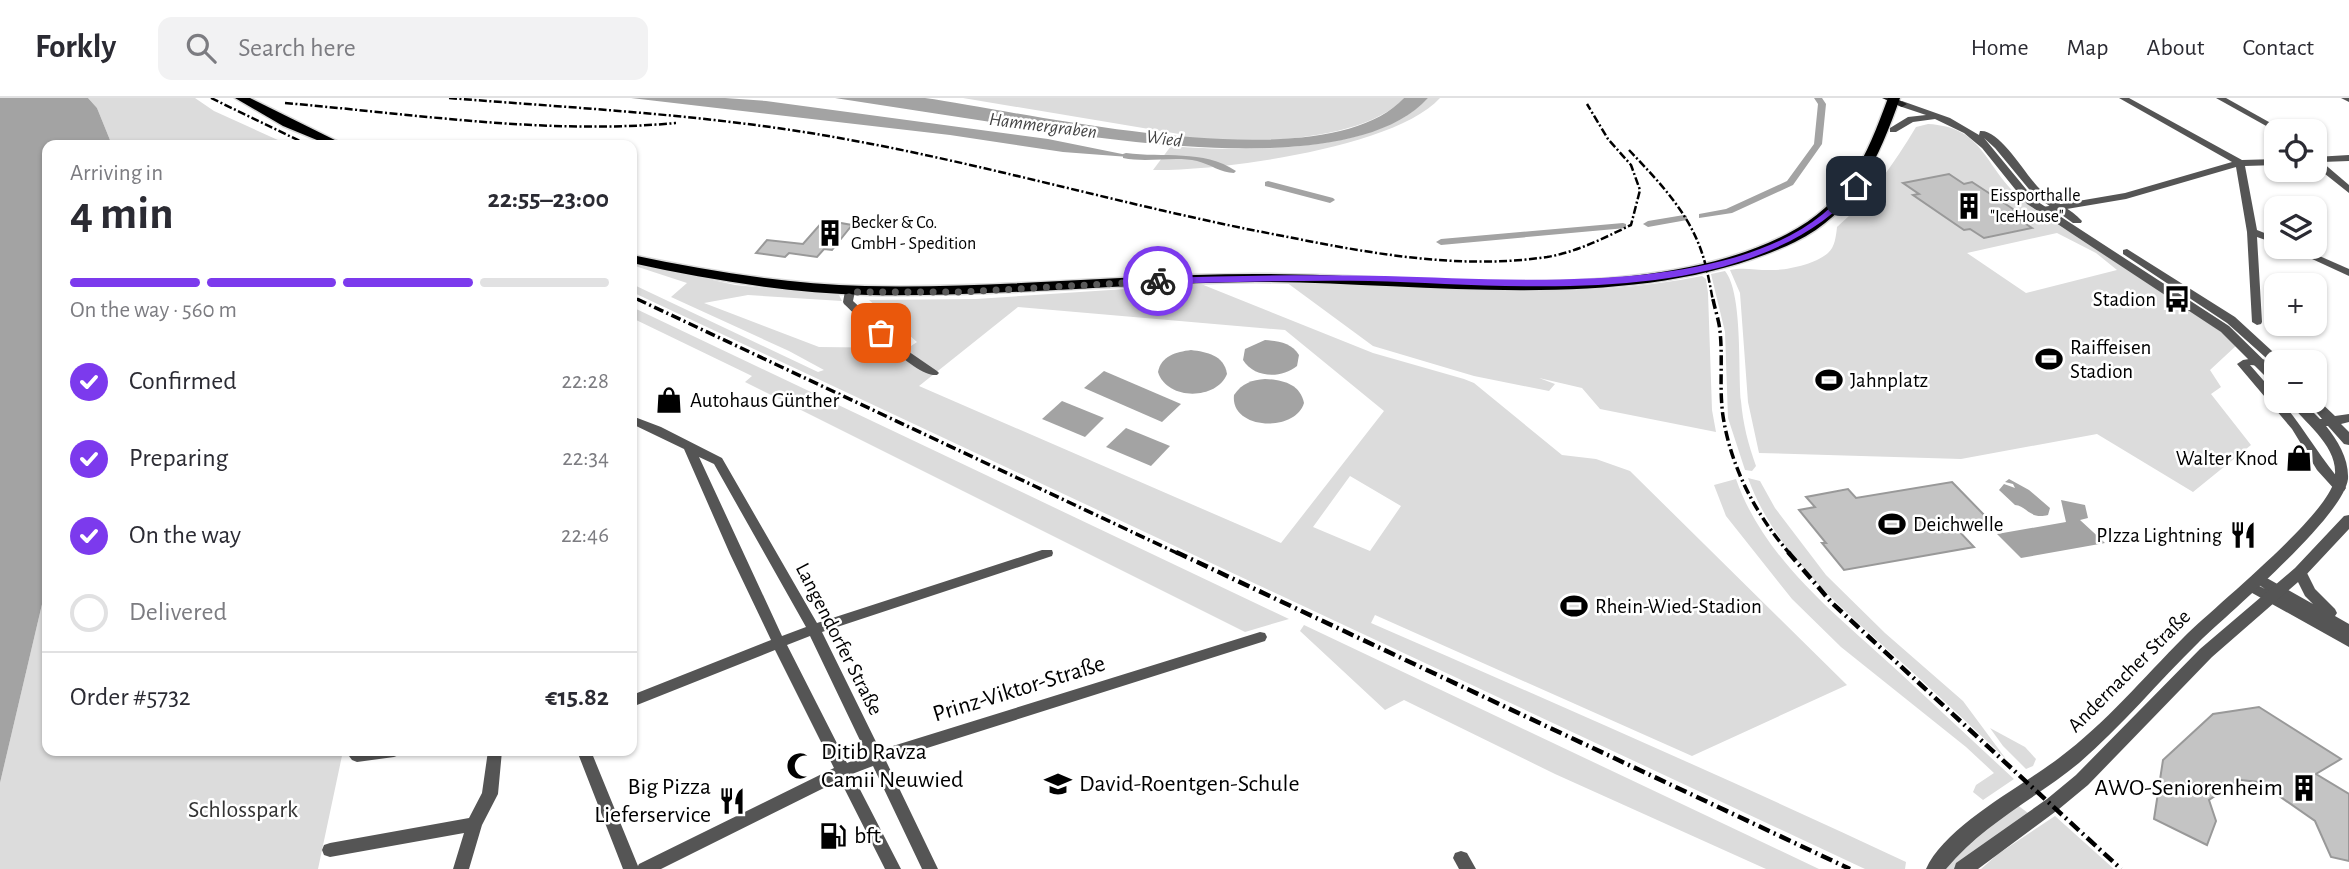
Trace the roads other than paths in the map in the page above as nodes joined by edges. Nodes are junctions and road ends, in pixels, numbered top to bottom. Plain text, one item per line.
1 (241, 98) edge
2 (2123, 98) edge
3 (2220, 98) edge
4 (1896, 100) edge
5 (1944, 120) junction
6 (2264, 122) edge
7 (1893, 130) junction
8 (327, 140) edge
9 (2349, 158) edge
10 (2327, 160) edge
11 (2264, 162) edge
12 (2240, 163) junction
13 (2327, 171) edge
14 (1860, 180) junction
15 (2349, 190) edge
16 (2126, 196) junction
17 (2062, 215) junction
18 (2252, 232) junction
19 (2264, 236) edge
20 (2318, 259) edge
21 (637, 260) edge
22 (2349, 273) edge
23 (850, 292) junction
24 (2257, 322) dead end
25 (2264, 351) edge
26 (2260, 362) junction
27 (2264, 362) edge
28 (2264, 366) edge
29 (933, 373) dead end
30 (2311, 413) edge
31 (2320, 413) edge
32 (2349, 418) edge
33 (637, 422) edge
34 (2325, 424) junction
35 (2349, 441) edge
36 (689, 446) junction
37 (2339, 458) junction
38 (2349, 470) edge
39 (2340, 488) junction
40 (2349, 520) edge
41 (1047, 553) dead end
42 (2300, 572) junction
43 (2254, 582) junction
44 (2276, 594) junction
45 (814, 629) junction
46 (2349, 630) edge
47 (1260, 637) dead end
48 (2349, 642) edge
49 (779, 643) junction
50 (637, 699) edge
51 (494, 756) edge
52 (586, 756) edge
53 (876, 758) junction
54 (845, 770) junction
55 (474, 824) junction
56 (330, 850) dead end
57 (461, 869) edge
58 (631, 869) edge
59 (645, 869) edge
60 (893, 869) edge
61 (930, 869) edge
62 (1935, 869) edge
63 (1963, 869) edge

1 - 8 main road
2 - 12 street
3 - 6 street
4 - 5 street
4 - 7 main road
4 - 14 main road
4 - 17 street
5 - 7 street
5 - 17 street
7 - 14 main road
9 - 10 street
11 - 12 street
12 - 16 street
12 - 18 street
13 - 15 street
14 - 23 main road
16 - 17 street
16 - 17 street
17 - 25 street
17 - 26 street
18 - 19 street
18 - 24 street
20 - 22 street
21 - 23 main road
23 - 29 street
26 - 27 street
26 - 28 street
26 - 39 street
30 - 34 street
31 - 34 street
32 - 34 street
33 - 36 street, Langendorfer Straße
34 - 35 street
34 - 37 street
36 - 45 street, Langendorfer Straße
36 - 49 street
37 - 38 street
37 - 39 street
39 - 43 street, Andernacher Straße
40 - 42 street, Andernacher Straße
41 - 45 street
42 - 44 street, Andernacher Straße
42 - 46 street
43 - 44 street
43 - 62 street, Andernacher Straße
44 - 46 street
44 - 48 street
44 - 63 street, Andernacher Straße
45 - 49 street
45 - 53 street, Langendorfer Straße
47 - 53 street, Prinz-Viktor-Straße
49 - 50 street
49 - 54 street
51 - 55 street
52 - 58 street
53 - 54 street, Prinz-Viktor-Straße
53 - 61 street, Langendorfer Straße
54 - 59 street, Prinz-Viktor-Straße
54 - 60 street
55 - 56 street
55 - 57 street

